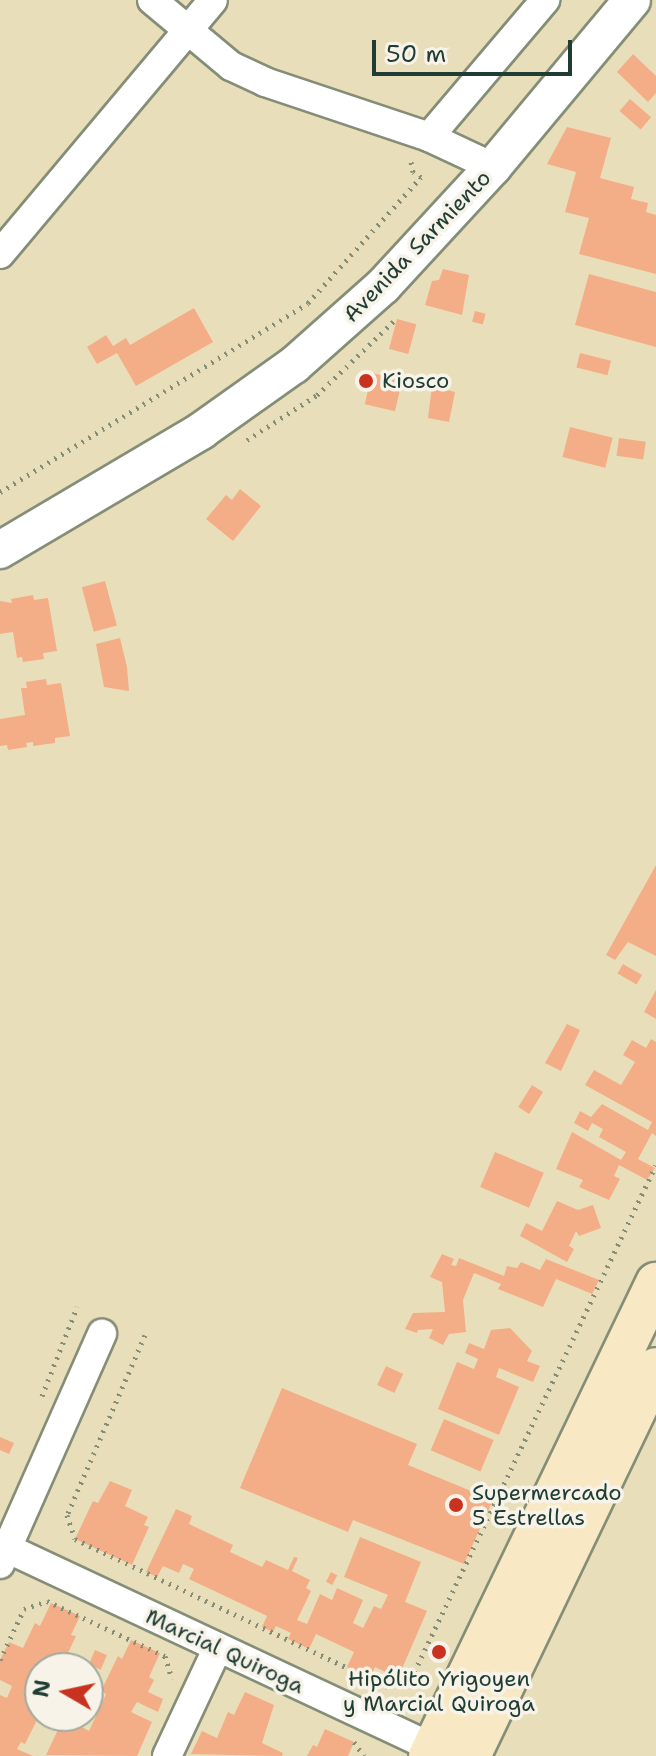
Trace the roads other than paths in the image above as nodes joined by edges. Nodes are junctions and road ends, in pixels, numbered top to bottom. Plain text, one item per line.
1 (152, 0) edge
2 (213, 0) edge
3 (545, 0) edge
4 (632, 0) edge
5 (188, 30) junction
6 (418, 142) junction
7 (493, 167) junction
8 (0, 254) edge
9 (0, 550) edge
10 (656, 1283) edge
11 (102, 1334) dead end
12 (656, 1368) edge
13 (2, 1553) edge
14 (543, 1561) junction
15 (218, 1647) junction
16 (446, 1754) edge
17 (167, 1756) edge

1 - 5 street
2 - 5 street
3 - 6 street
4 - 7 street, Avenida Sarmiento
5 - 6 street
5 - 8 street
6 - 7 street
7 - 9 street, Avenida Sarmiento
10 - 14 main road
11 - 13 street
12 - 14 main road
13 - 15 street, Marcial Quiroga
14 - 16 main road
15 - 16 street, Marcial Quiroga
15 - 17 street

